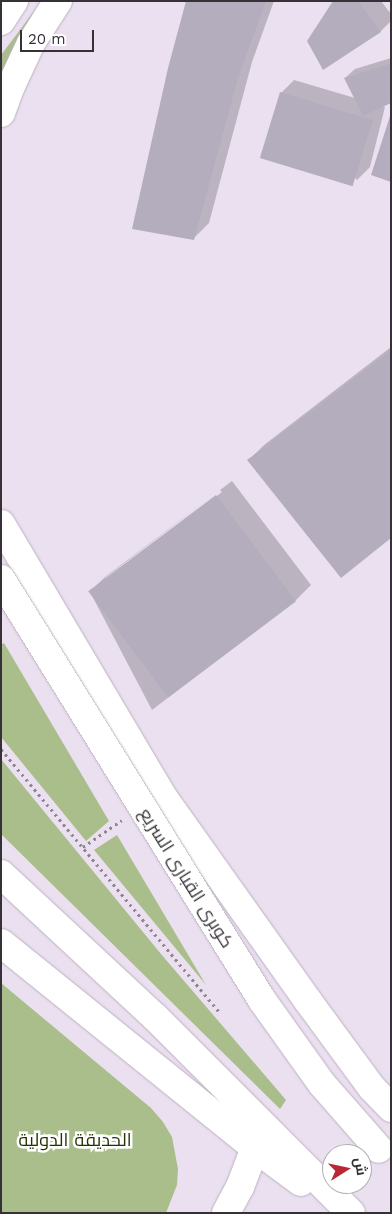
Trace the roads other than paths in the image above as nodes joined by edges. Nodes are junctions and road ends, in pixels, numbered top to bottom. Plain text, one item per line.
1 (14, 1) edge
2 (58, 1) edge
3 (1, 20) edge
4 (1, 113) edge
5 (1, 524) edge
6 (1, 579) edge
7 (1, 874) edge
8 (1, 943) edge
9 (391, 1108) edge
10 (255, 1148) junction
11 (385, 1155) edge
12 (226, 1213) edge
13 (351, 1213) edge

1 - 3 main road
2 - 4 main road
5 - 9 main road
6 - 11 main road, كوبرى القبارى السريع, bridge
7 - 13 main road
8 - 10 main road
10 - 12 main road
10 - 13 main road

